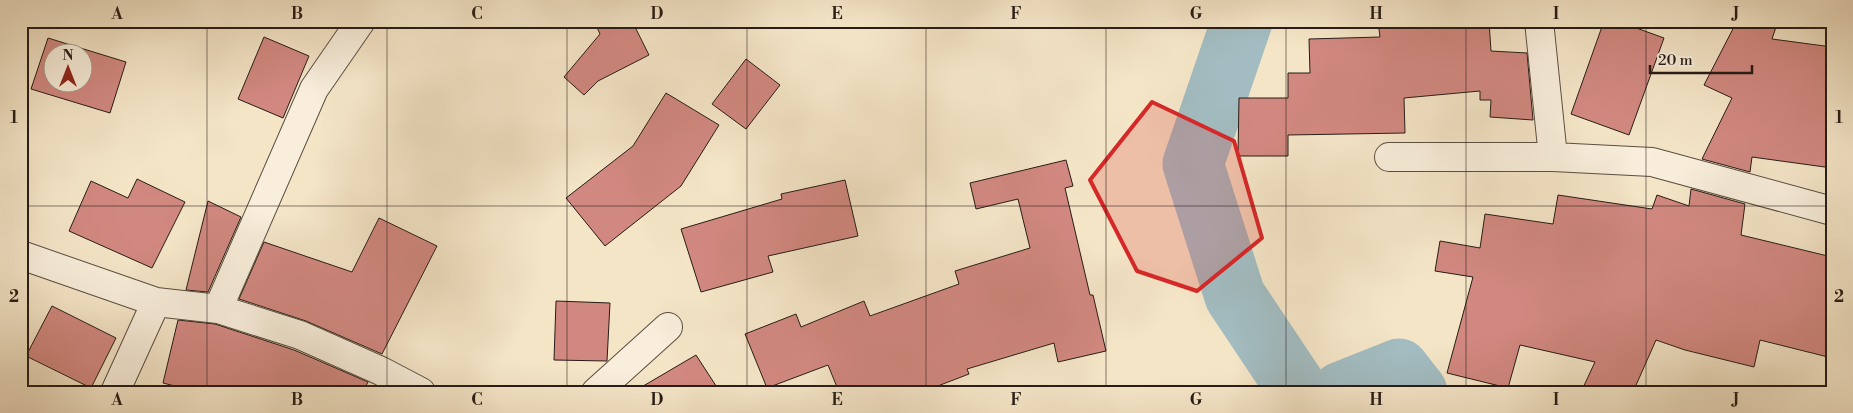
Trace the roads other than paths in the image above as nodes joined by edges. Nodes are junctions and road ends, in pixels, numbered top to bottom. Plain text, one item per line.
1 (362, 21) edge
2 (1539, 21) edge
3 (1389, 157) dead end
4 (1552, 157) junction
5 (1832, 211) edge
6 (21, 255) edge
7 (156, 302) junction
8 (218, 309) junction
9 (668, 327) dead end
10 (115, 392) edge
11 (421, 392) edge
12 (596, 392) edge

1 - 8 street
2 - 4 street
3 - 4 street
4 - 5 street
6 - 7 street
7 - 8 street
7 - 10 street
8 - 11 street
9 - 12 street

